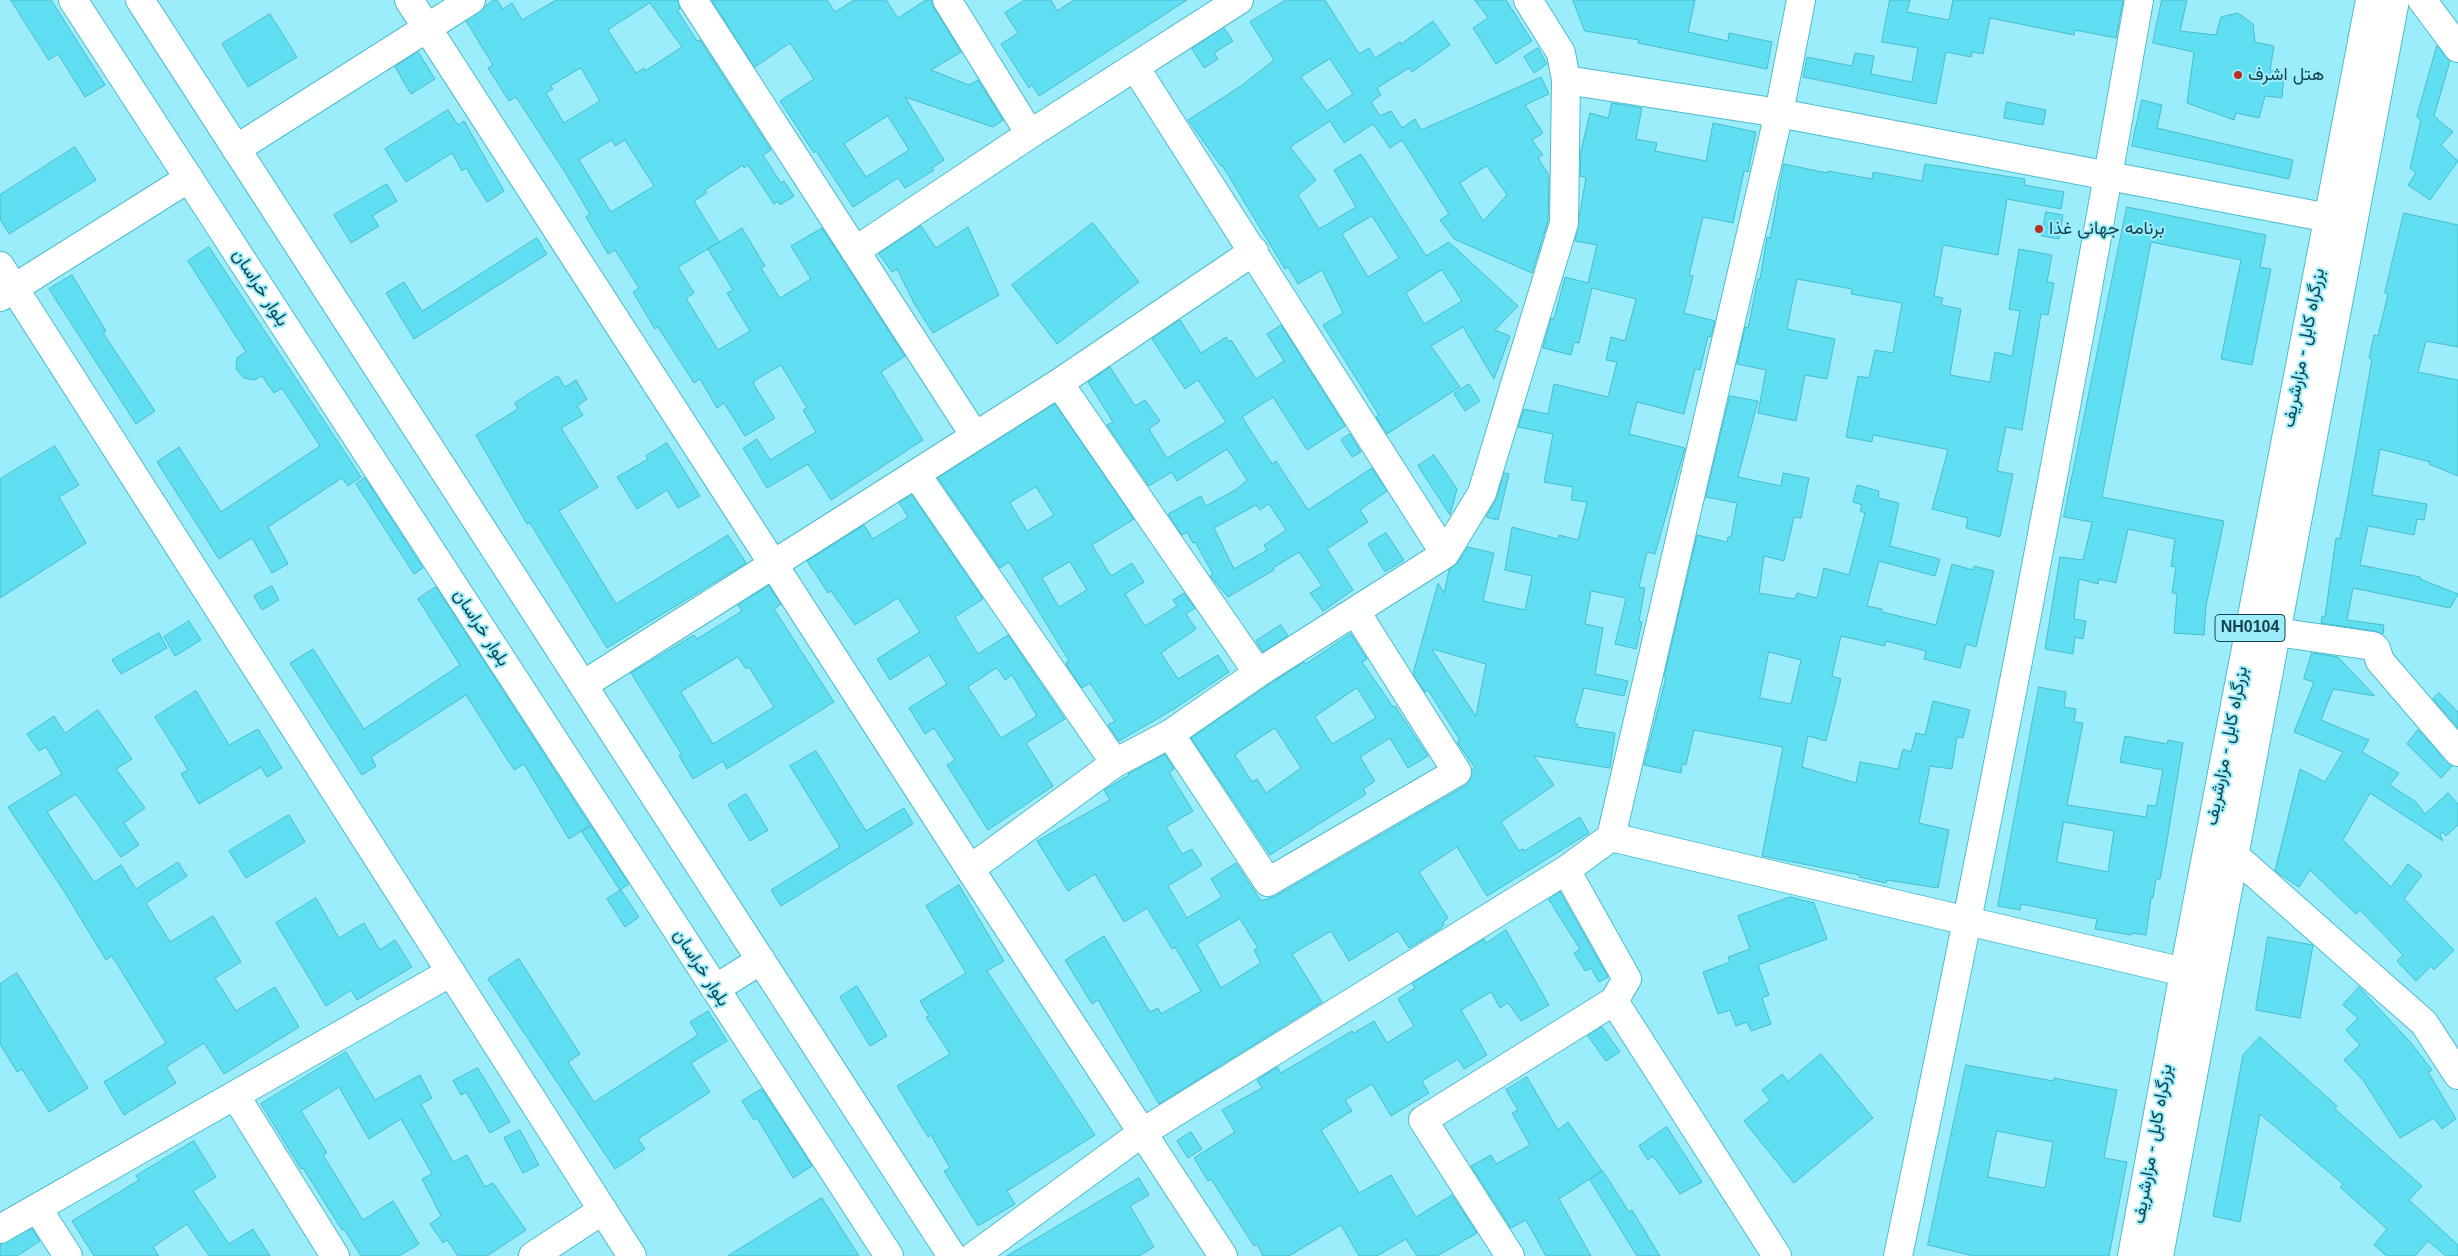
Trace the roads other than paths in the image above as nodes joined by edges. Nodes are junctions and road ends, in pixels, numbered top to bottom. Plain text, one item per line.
1 (73, 0) edge
2 (140, 0) edge
3 (409, 0) edge
4 (471, 0) edge
5 (693, 0) edge
6 (947, 0) edge
7 (1528, 0) edge
8 (1801, 0) edge
9 (2139, 0) edge
10 (2370, 0) edge
11 (2395, 0) edge
12 (2422, 0) edge
13 (1225, 4) edge
14 (428, 29) junction
15 (2458, 48) edge
16 (1135, 67) junction
17 (1566, 80) junction
18 (1779, 113) junction
19 (1030, 134) junction
20 (236, 149) junction
21 (2108, 176) junction
22 (189, 178) junction
23 (2329, 218) junction
24 (855, 251) junction
25 (1254, 251) junction
26 (5, 284) edge
27 (1059, 383) junction
28 (975, 436) junction
29 (916, 474) junction
30 (1445, 554) junction
31 (773, 564) junction
32 (1356, 612) junction
33 (2276, 632) junction
34 (1258, 673) junction
35 (583, 685) junction
36 (1170, 734) junction
37 (2458, 752) edge
38 (1115, 763) junction
39 (1611, 837) junction
40 (2234, 855) junction
41 (970, 870) junction
42 (1566, 870) junction
43 (1968, 921) junction
44 (761, 960) junction
45 (451, 972) junction
46 (2184, 972) junction
47 (715, 989) junction
48 (1614, 1000) junction
49 (2458, 1075) edge
50 (235, 1096) junction
51 (1143, 1132) junction
52 (38, 1209) junction
53 (603, 1210) junction
54 (0, 1229) edge
55 (68, 1256) edge
56 (335, 1256) edge
57 (532, 1256) edge
58 (632, 1256) edge
59 (889, 1256) edge
60 (952, 1256) edge
61 (974, 1256) edge
62 (1223, 1256) edge
63 (1510, 1256) edge
64 (1777, 1256) edge
65 (1898, 1256) edge
66 (2132, 1256) edge
67 (2159, 1256) edge

1 - 22 main road, بلوار خراسان
2 - 20 main road
3 - 14 main road
4 - 14 main road
5 - 24 main road
6 - 19 main road
7 - 17 main road
8 - 18 main road
9 - 21 main road
10 - 23 main road, بزرگراه کابل - مزارشریف / NH0104
11 - 33 main road, بزرگراه کابل - مزارشریف / NH0104
12 - 15 main road
13 - 16 main road
14 - 20 main road
14 - 31 main road
16 - 19 main road
16 - 25 main road
17 - 18 main road
17 - 30 main road
18 - 21 main road
18 - 39 main road
19 - 24 main road
20 - 35 main road
21 - 23 main road
21 - 43 main road
22 - 26 main road
22 - 47 main road, بلوار خراسان
23 - 46 main road, بزرگراه کابل - مزارشریف / NH0104
24 - 28 main road
25 - 27 main road
25 - 30 main road
26 - 45 main road
27 - 28 main road
27 - 34 main road
28 - 29 main road
29 - 31 main road
29 - 38 main road
30 - 32 main road
31 - 35 main road
31 - 41 main road
32 - 34 main road
32 - 36 main road
33 - 37 main road
33 - 40 main road, بزرگراه کابل - مزارشریف / NH0104
34 - 36 main road
35 - 44 main road
36 - 38 main road
38 - 41 main road
39 - 42 main road
39 - 43 main road
40 - 49 main road
40 - 67 main road, بزرگراه کابل - مزارشریف / NH0104
41 - 51 main road
42 - 48 main road
42 - 51 main road
43 - 46 main road
43 - 65 main road
44 - 47 main road
44 - 60 main road
45 - 50 main road
45 - 53 main road
46 - 66 main road, بزرگراه کابل - مزارشریف / NH0104
47 - 59 main road, بلوار خراسان
48 - 63 main road
48 - 64 main road
50 - 52 main road
50 - 56 main road
51 - 61 main road
51 - 62 main road
52 - 54 main road
52 - 55 main road
53 - 57 main road
53 - 58 main road

